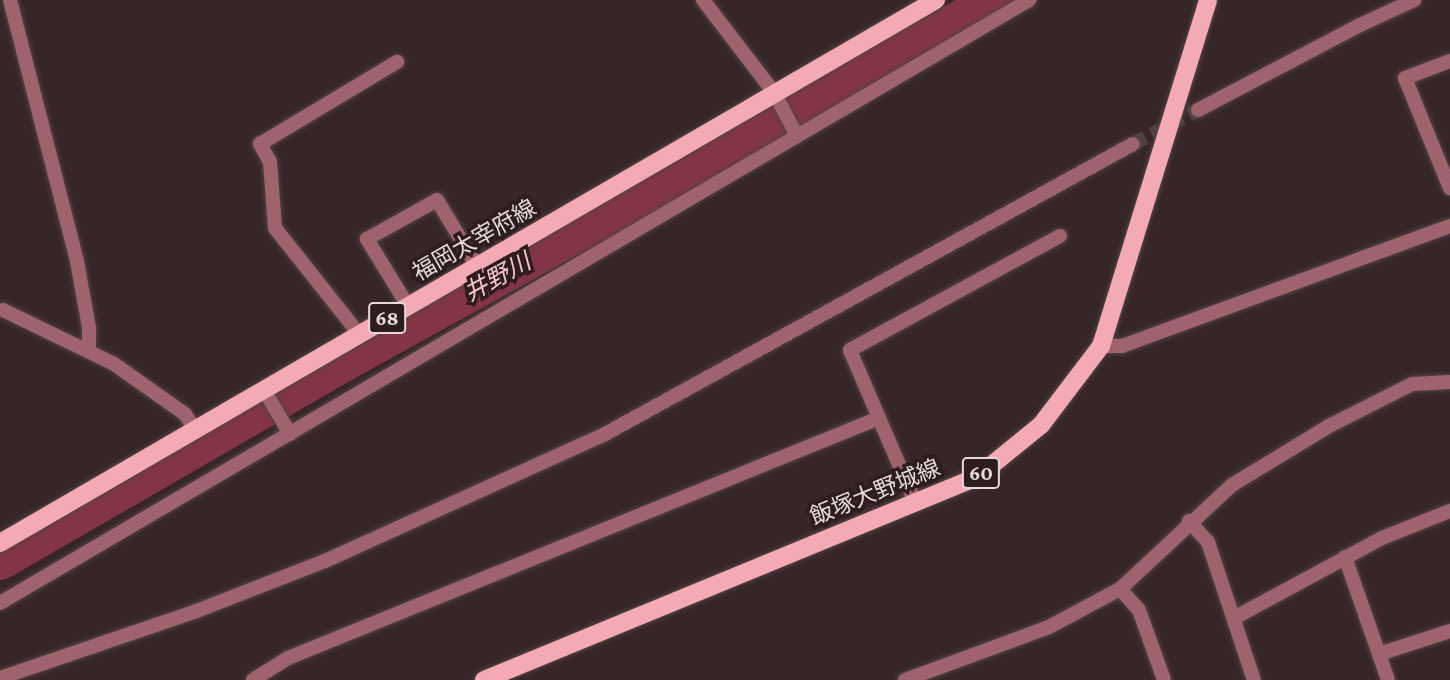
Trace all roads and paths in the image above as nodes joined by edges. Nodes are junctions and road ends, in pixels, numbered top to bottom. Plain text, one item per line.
1 (10, 0) edge
2 (703, 0) edge
3 (936, 0) edge
4 (1029, 0) edge
5 (1208, 0) edge
6 (1415, 0) edge
7 (1450, 61) edge
8 (397, 62) dead end
9 (778, 100) junction
10 (1198, 110) tunnel mouth
11 (797, 136) junction
12 (1133, 144) tunnel mouth
13 (1450, 188) edge
14 (1450, 226) edge
15 (1060, 236) dead end
16 (477, 266) junction
17 (408, 306) junction
18 (3, 310) dead end
19 (359, 334) junction
20 (1101, 346) junction
21 (89, 350) junction
22 (1450, 382) edge
23 (267, 394) junction
24 (879, 418) junction
25 (195, 430) junction
26 (290, 434) junction
27 (915, 502) junction
28 (1450, 511) edge
29 (1189, 521) junction
30 (0, 543) edge
31 (1345, 557) junction
32 (1119, 589) junction
33 (0, 603) edge
34 (1234, 618) junction
35 (1450, 631) edge
36 (1379, 654) junction
37 (0, 678) edge
38 (253, 680) edge
39 (484, 680) edge
40 (905, 680) edge
41 (1164, 680) edge
42 (1254, 680) edge
43 (1388, 680) edge

1 - 21 street
2 - 9 street
3 - 9 main road, 福岡太宰府線 / 68
4 - 11 street
5 - 20 main road, 飯塚大野城線 / 60
6 - 10 street
7 - 13 street
8 - 19 street
9 - 11 street
9 - 16 main road, 福岡太宰府線 / 68
11 - 26 street
12 - 37 street
14 - 20 street
15 - 24 street
16 - 17 main road, 福岡太宰府線 / 68
16 - 17 street
17 - 19 main road, 福岡太宰府線 / 68
18 - 21 street
19 - 23 main road, 福岡太宰府線 / 68
20 - 27 main road, 飯塚大野城線 / 60
21 - 25 street
22 - 29 street
23 - 25 main road, 福岡太宰府線 / 68
23 - 26 street
24 - 27 street
24 - 38 street
25 - 30 main road, 福岡太宰府線 / 68
26 - 33 street
27 - 39 main road, 飯塚大野城線 / 60
28 - 31 street
29 - 32 street
29 - 34 street
31 - 34 street
31 - 36 street
32 - 40 street
32 - 41 street
34 - 42 street
35 - 36 street
36 - 43 street

